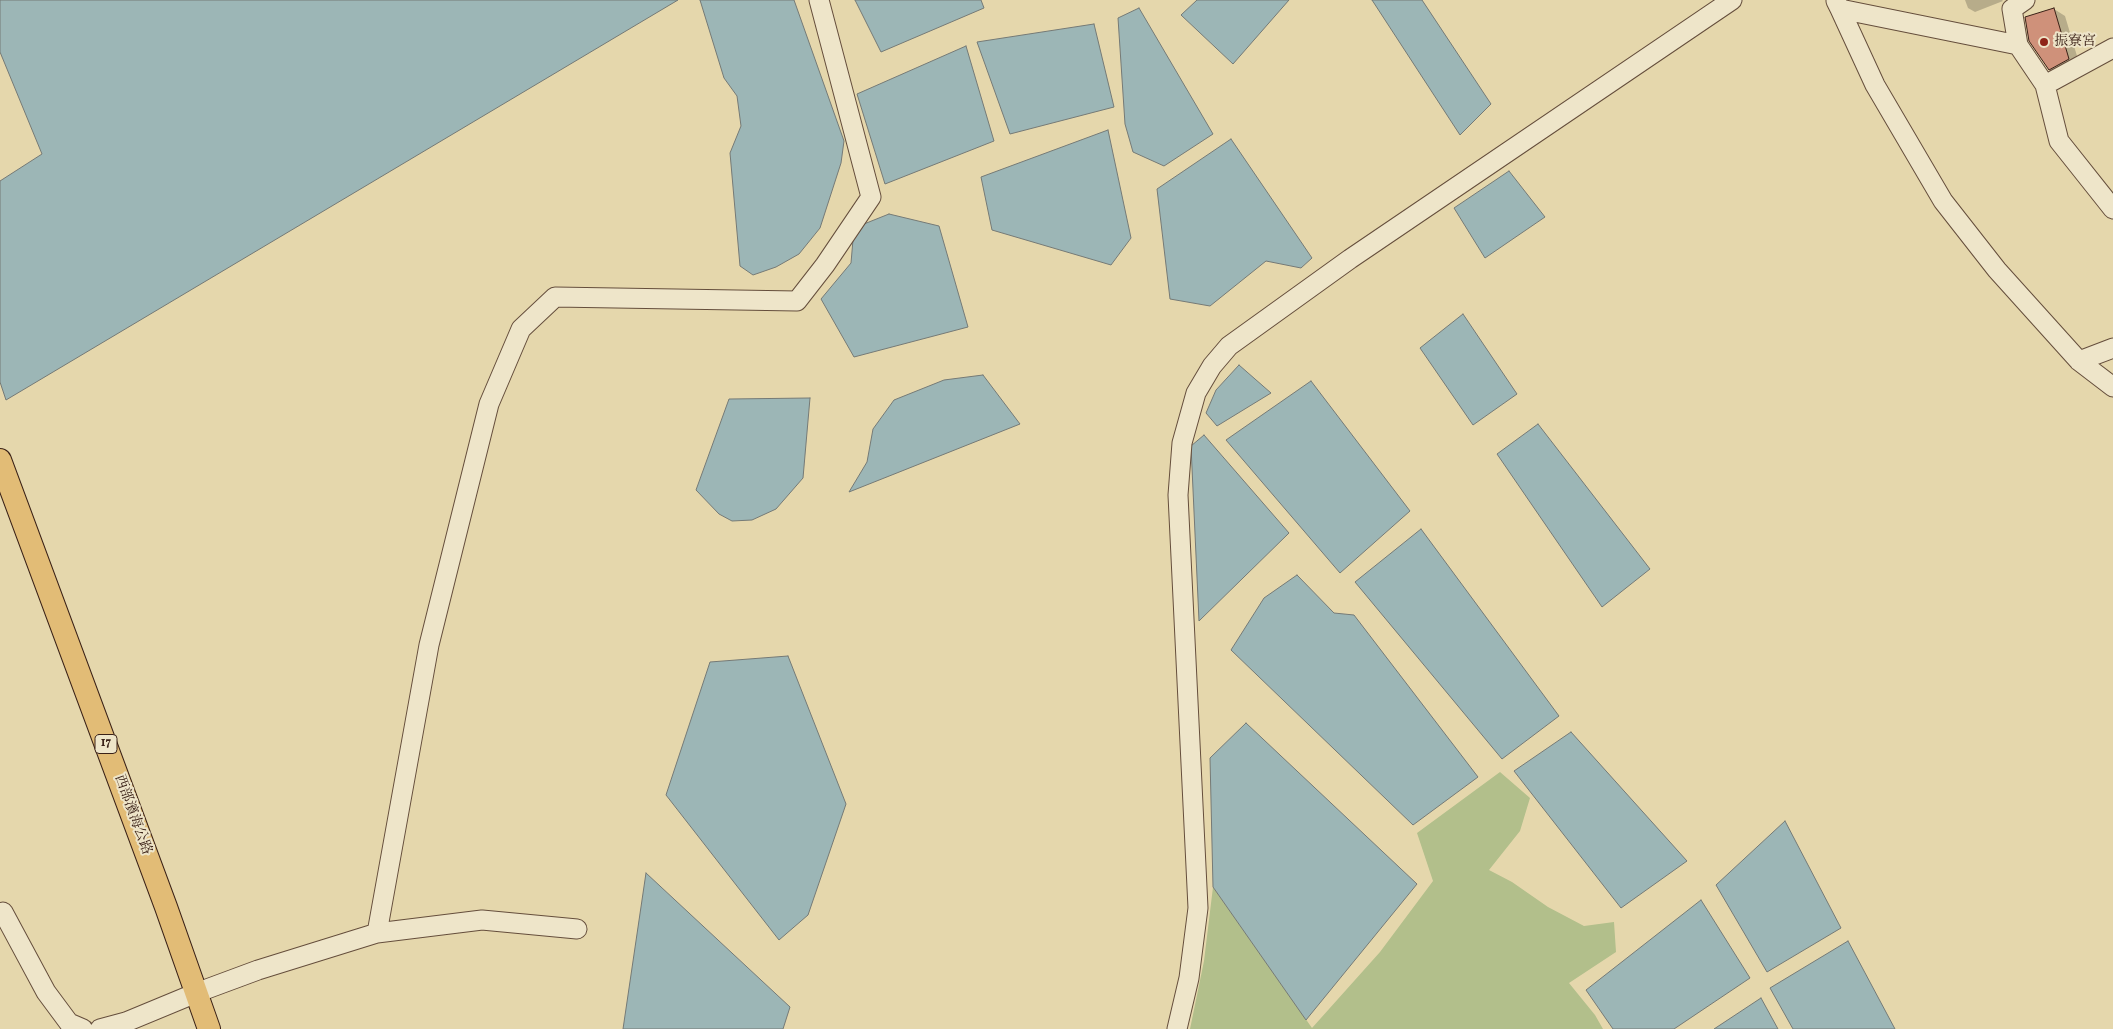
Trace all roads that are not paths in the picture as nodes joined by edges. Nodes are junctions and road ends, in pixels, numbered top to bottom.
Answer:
1 (819, 0) edge
2 (1732, 0) edge
3 (2025, 0) edge
4 (1838, 4) edge
5 (2018, 45) junction
6 (2113, 48) edge
7 (2045, 86) junction
8 (2113, 209) edge
9 (2113, 348) edge
10 (2079, 361) junction
11 (2113, 387) edge
12 (0, 460) edge
13 (3, 912) dead end
14 (577, 928) dead end
15 (377, 933) junction
16 (196, 993) junction
17 (83, 1029) edge
18 (100, 1029) edge
19 (209, 1029) edge
20 (1177, 1029) edge

1 - 15 street
2 - 20 street
3 - 5 street
4 - 5 street
4 - 10 street
5 - 7 street
6 - 7 street
7 - 8 street
9 - 10 street
10 - 11 street
12 - 16 main road, 西部濱海公路 / 17
13 - 17 street
14 - 15 street
15 - 16 street
16 - 18 street
16 - 19 main road, 西部濱海公路 / 17

